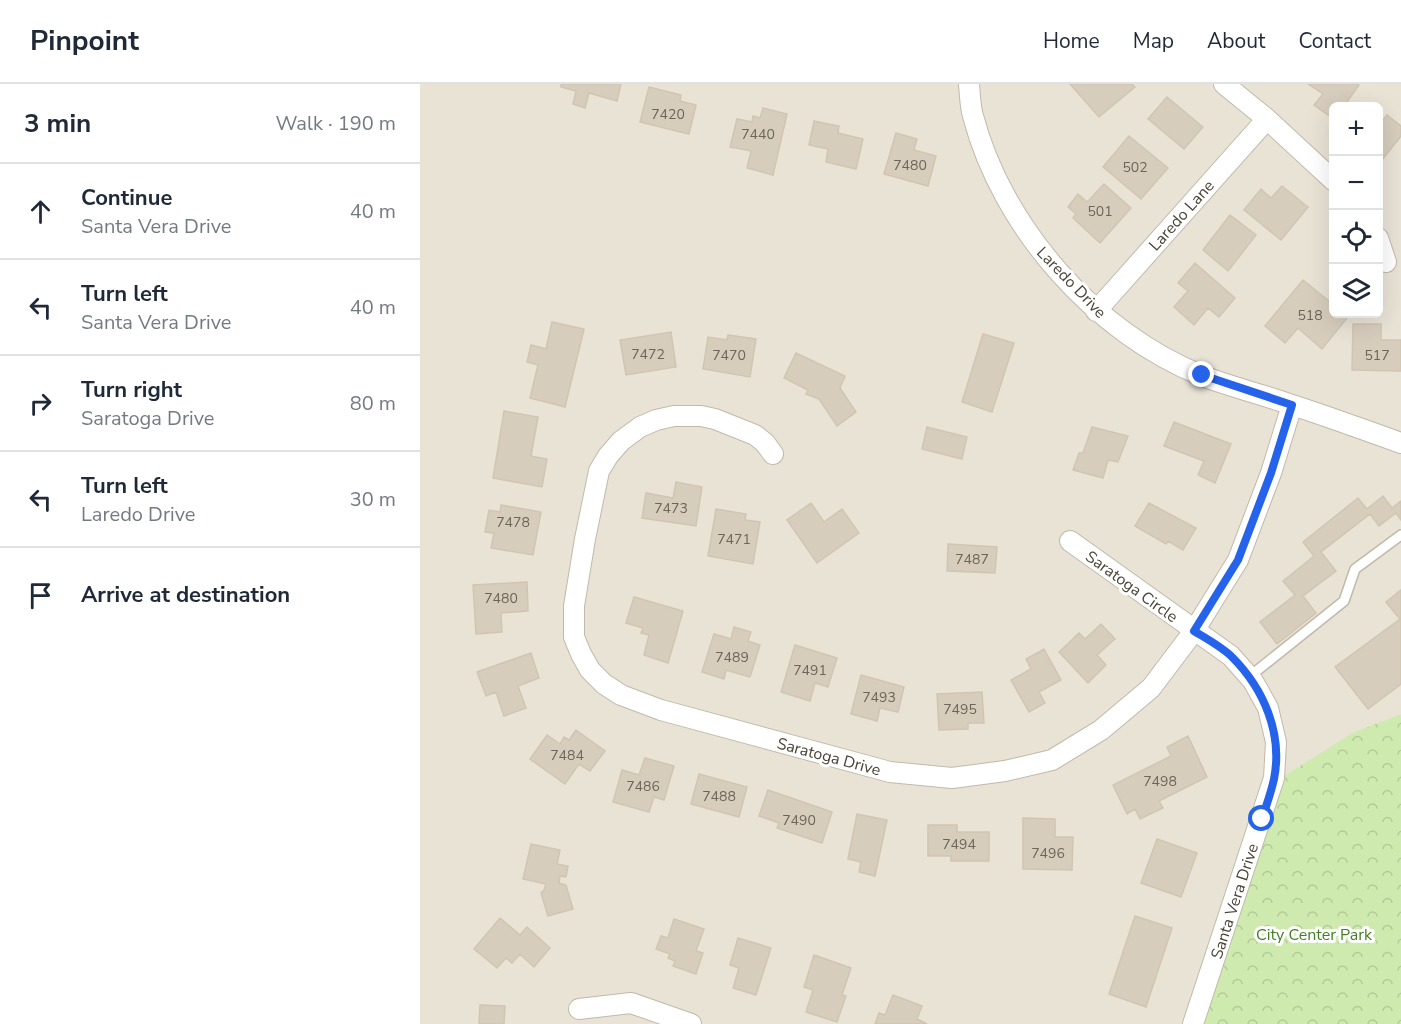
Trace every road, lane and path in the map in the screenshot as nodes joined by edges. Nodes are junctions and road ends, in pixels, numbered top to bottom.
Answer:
1 (969, 84) edge
2 (1224, 84) edge
3 (1267, 118) junction
4 (1329, 176) edge
5 (1383, 253) edge
6 (1386, 262) dead end
7 (1096, 311) junction
8 (1292, 405) junction
9 (1401, 443) edge
10 (772, 454) dead end
11 (1401, 535) edge
12 (1070, 541) dead end
13 (1194, 631) junction
14 (1250, 677) junction
15 (579, 1008) dead end
16 (691, 1024) edge
17 (1193, 1024) edge

1 - 7 street, Laredo Drive
2 - 3 street
3 - 4 street
3 - 7 street, Laredo Lane
5 - 6 street
7 - 8 street, Laredo Drive
8 - 9 street, Laredo Drive
8 - 13 street, Saratoga Drive
10 - 13 street, Saratoga Drive
11 - 14 lane
12 - 13 street, Saratoga Circle
13 - 14 street, Santa Vera Drive
14 - 17 street, Santa Vera Drive
15 - 16 street

